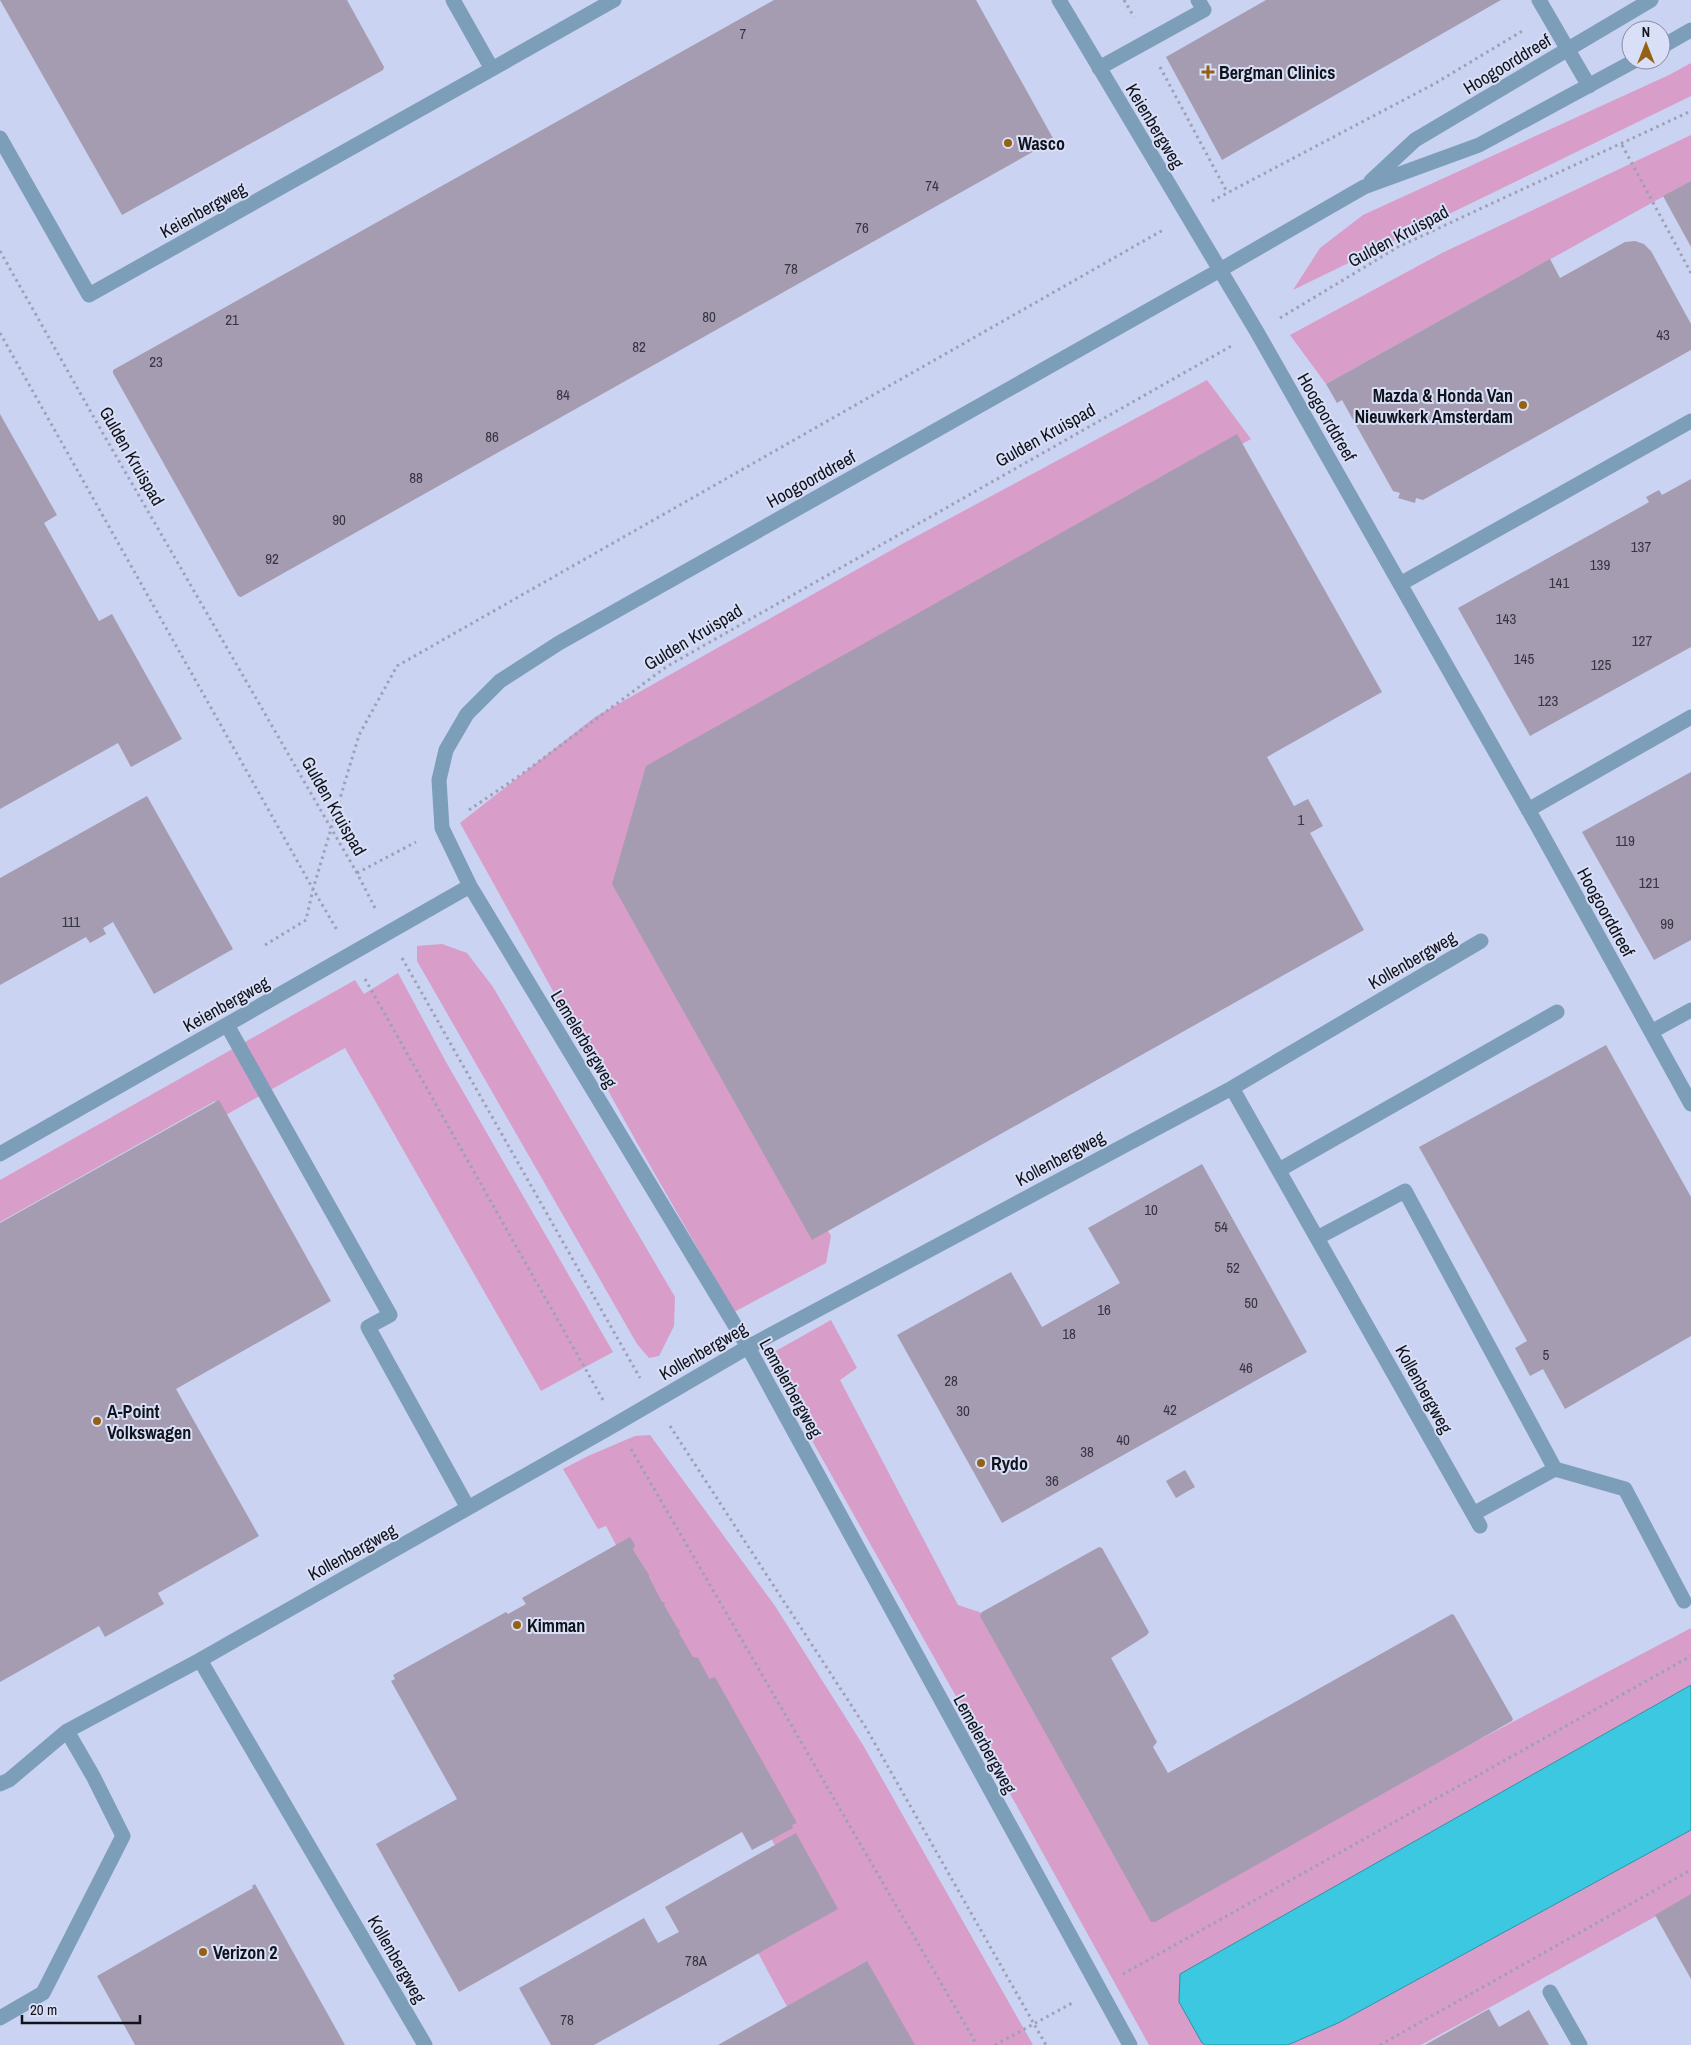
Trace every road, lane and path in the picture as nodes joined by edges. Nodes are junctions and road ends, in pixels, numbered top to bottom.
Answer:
1 (453, 0) edge
2 (614, 0) edge
3 (1058, 0) edge
4 (1124, 0) edge
5 (1198, 0) edge
6 (1539, 0) edge
7 (1651, 0) edge
8 (1548, 16) junction
9 (1691, 30) edge
10 (1147, 41) junction
11 (1671, 41) edge
12 (1568, 50) junction
13 (1099, 68) junction
14 (1621, 68) edge
15 (492, 69) junction
16 (1589, 86) junction
17 (1691, 111) edge
18 (0, 138) edge
19 (1622, 145) junction
20 (1364, 187) junction
21 (1227, 192) junction
22 (1187, 217) junction
23 (0, 251) edge
24 (1220, 270) junction
25 (1691, 273) edge
26 (1257, 332) junction
27 (0, 333) edge
28 (1691, 421) edge
29 (1400, 584) junction
30 (1691, 717) edge
31 (446, 750) joint
32 (1528, 810) junction
33 (331, 828) junction
34 (442, 828) junction
35 (357, 873) junction
36 (470, 886) junction
37 (388, 934) junction
38 (1481, 941) dead end
39 (1691, 1010) edge
40 (1557, 1012) dead end
41 (227, 1025) junction
42 (1651, 1032) junction
43 (1232, 1088) junction
44 (1691, 1104) edge
45 (0, 1154) edge
46 (1279, 1170) junction
47 (1317, 1238) junction
48 (748, 1347) junction
49 (653, 1401) junction
50 (1555, 1469) junction
51 (468, 1508) junction
52 (1684, 1601) dead end
53 (1691, 1656) edge
54 (200, 1660) junction
55 (66, 1731) junction
56 (3, 1779) edge
57 (1691, 1870) edge
58 (1098, 1988) junction
59 (1550, 1992) dead end
60 (0, 2018) edge
61 (1034, 2024) junction
62 (425, 2045) edge
63 (995, 2045) edge
64 (1046, 2045) edge
65 (1130, 2045) edge
66 (1380, 2045) edge
67 (1580, 2045) edge

1 - 15 street
2 - 15 street, Keienbergweg
3 - 13 street, Keienbergweg
4 - 10 path
5 - 10 street
6 - 8 street
7 - 12 street, Hoogoorddreef
8 - 12 street
8 - 21 path
9 - 11 street
10 - 13 street
10 - 21 path
12 - 16 street
12 - 20 street, Hoogoorddreef
13 - 22 street, Keienbergweg
14 - 16 street, Hoogoorddreef
15 - 18 street, Keienbergweg
16 - 20 street, Hoogoorddreef
17 - 19 path, Gulden Kruispad
19 - 25 path
19 - 26 path, Gulden Kruispad
20 - 24 street, Hoogoorddreef
21 - 22 path
22 - 24 street, Keienbergweg
22 - 33 path
23 - 33 path, Gulden Kruispad
24 - 26 street, Hoogoorddreef
24 - 31 street, Hoogoorddreef
26 - 29 street, Hoogoorddreef
26 - 34 path, Gulden Kruispad
27 - 33 path
28 - 29 street
29 - 32 street, Hoogoorddreef
30 - 32 street
31 - 34 street, Lemelerbergweg
32 - 42 street, Hoogoorddreef
33 - 35 path, Gulden Kruispad
34 - 35 path, Gulden Kruispad
34 - 36 street, Lemelerbergweg
35 - 37 path
36 - 37 street, Keienbergweg
36 - 48 street, Lemelerbergweg
37 - 41 street, Keienbergweg
37 - 49 path
38 - 43 street, Kollenbergweg
39 - 42 street
40 - 46 street
41 - 45 street, Keienbergweg
41 - 51 street
42 - 44 street, Hoogoorddreef
43 - 46 street, Kollenbergweg
43 - 48 street, Kollenbergweg
46 - 47 street, Kollenbergweg
47 - 50 street
47 - 50 street, Kollenbergweg
48 - 49 street, Kollenbergweg
48 - 58 street, Lemelerbergweg
49 - 51 street, Kollenbergweg
49 - 61 path
50 - 52 street
51 - 54 street, Kollenbergweg
53 - 58 path
54 - 55 street, Kollenbergweg
54 - 62 street, Kollenbergweg
55 - 56 street, Kollenbergweg
55 - 60 street
57 - 66 path
58 - 61 path
58 - 65 street, Lemelerbergweg
59 - 67 street
61 - 63 path
61 - 64 path

